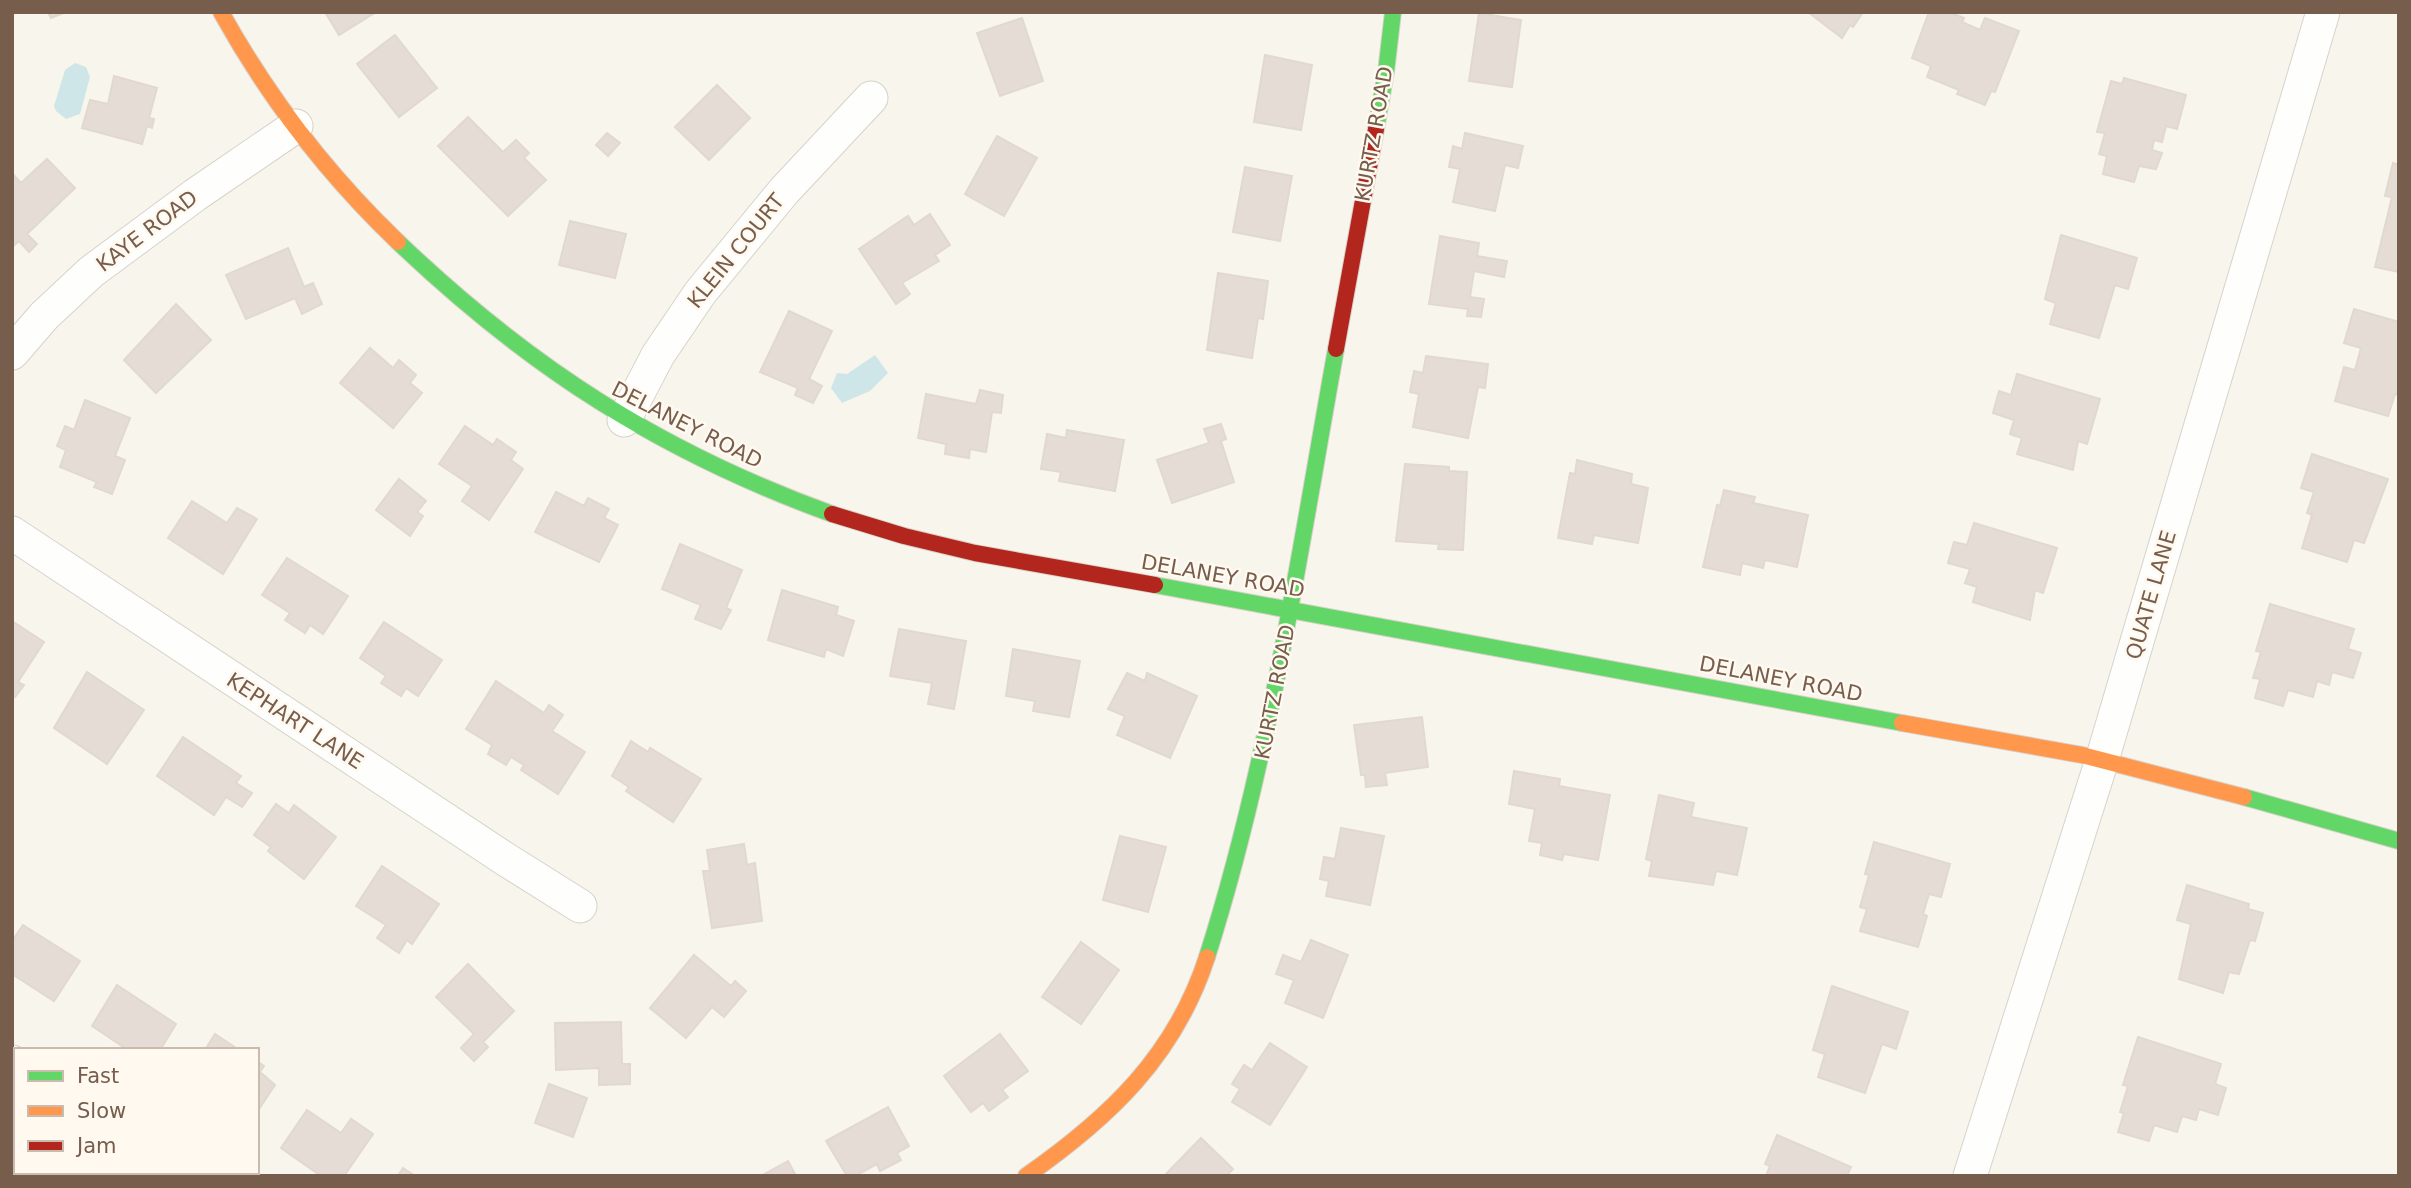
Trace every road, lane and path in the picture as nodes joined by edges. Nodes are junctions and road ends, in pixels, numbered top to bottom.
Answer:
1 (221, 12) edge
2 (1393, 12) edge
3 (2323, 12) edge
4 (871, 98) dead end
5 (296, 126) junction
6 (12, 353) edge
7 (624, 420) junction
8 (12, 533) edge
9 (1291, 609) junction
10 (2102, 760) junction
11 (2399, 841) edge
12 (580, 906) dead end
13 (1026, 1176) edge
14 (1970, 1176) edge

1 - 5 street, DELANEY ROAD
2 - 9 street, KURTZ ROAD
3 - 10 street, QUATE LANE
4 - 7 street, KLEIN COURT
5 - 6 street, KAYE ROAD
5 - 7 street, DELANEY ROAD
7 - 9 street, DELANEY ROAD
8 - 12 street, KEPHART LANE
9 - 10 street, DELANEY ROAD
9 - 13 street, KURTZ ROAD
10 - 11 street, DELANEY ROAD
10 - 14 street, QUATE LANE

